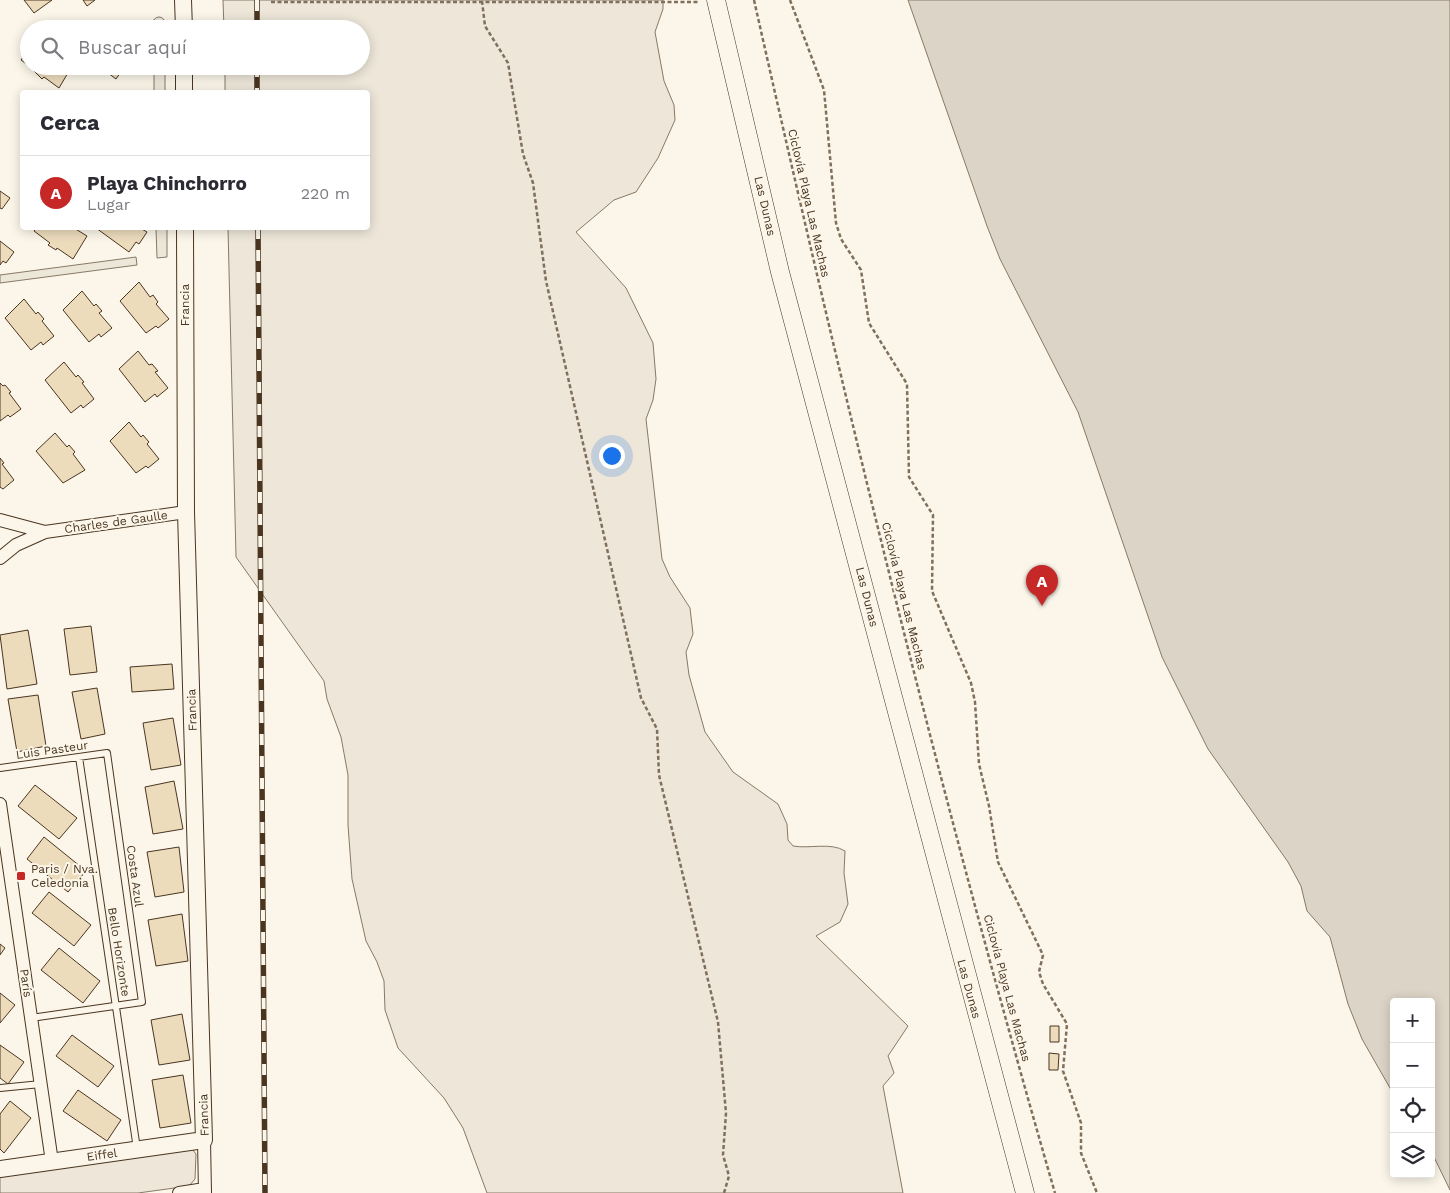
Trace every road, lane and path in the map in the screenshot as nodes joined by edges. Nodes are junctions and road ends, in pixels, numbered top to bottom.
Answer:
1 (184, 0) edge
2 (482, 0) edge
3 (754, 0) edge
4 (790, 0) edge
5 (717, 1) edge
6 (271, 2) dead end
7 (184, 20) edge
8 (184, 75) edge
9 (184, 90) edge
10 (185, 230) edge
11 (186, 512) junction
12 (0, 520) edge
13 (45, 532) junction
14 (0, 558) edge
15 (107, 753) joint
16 (79, 757) junction
17 (0, 768) edge
18 (0, 804) edge
19 (3, 849) edge
20 (116, 1006) junction
21 (31, 1018) junction
22 (40, 1084) junction
23 (0, 1088) edge
24 (204, 1140) junction
25 (137, 1150) junction
26 (52, 1162) junction
27 (0, 1169) edge
28 (205, 1191) edge
29 (178, 1193) edge
30 (724, 1193) edge
31 (1025, 1193) edge
32 (1055, 1193) edge
33 (1096, 1193) edge

1 - 7 street
2 - 5 path
2 - 6 path
2 - 30 path
3 - 32 path, Ciclovía Playa Las Machas
4 - 33 path
5 - 31 main road, Las Dunas
8 - 9 street
10 - 11 street, Francia
11 - 13 street, Charles de Gaulle
11 - 24 street, Francia
12 - 13 street, Charles de Gaulle
13 - 14 street, Charles de Gaulle
15 - 16 lane, Luis Pasteur
15 - 20 lane, Costa Azul
16 - 17 lane, Luis Pasteur
16 - 20 lane, Bello Horizonte
18 - 19 street, París
19 - 21 street, París
20 - 21 lane
20 - 25 lane, Bello Horizonte
21 - 22 street, París
22 - 23 lane
22 - 26 street, París
24 - 25 street, Eiffel
24 - 28 street, Francia
25 - 26 street, Eiffel
26 - 27 street, Eiffel
28 - 29 street

